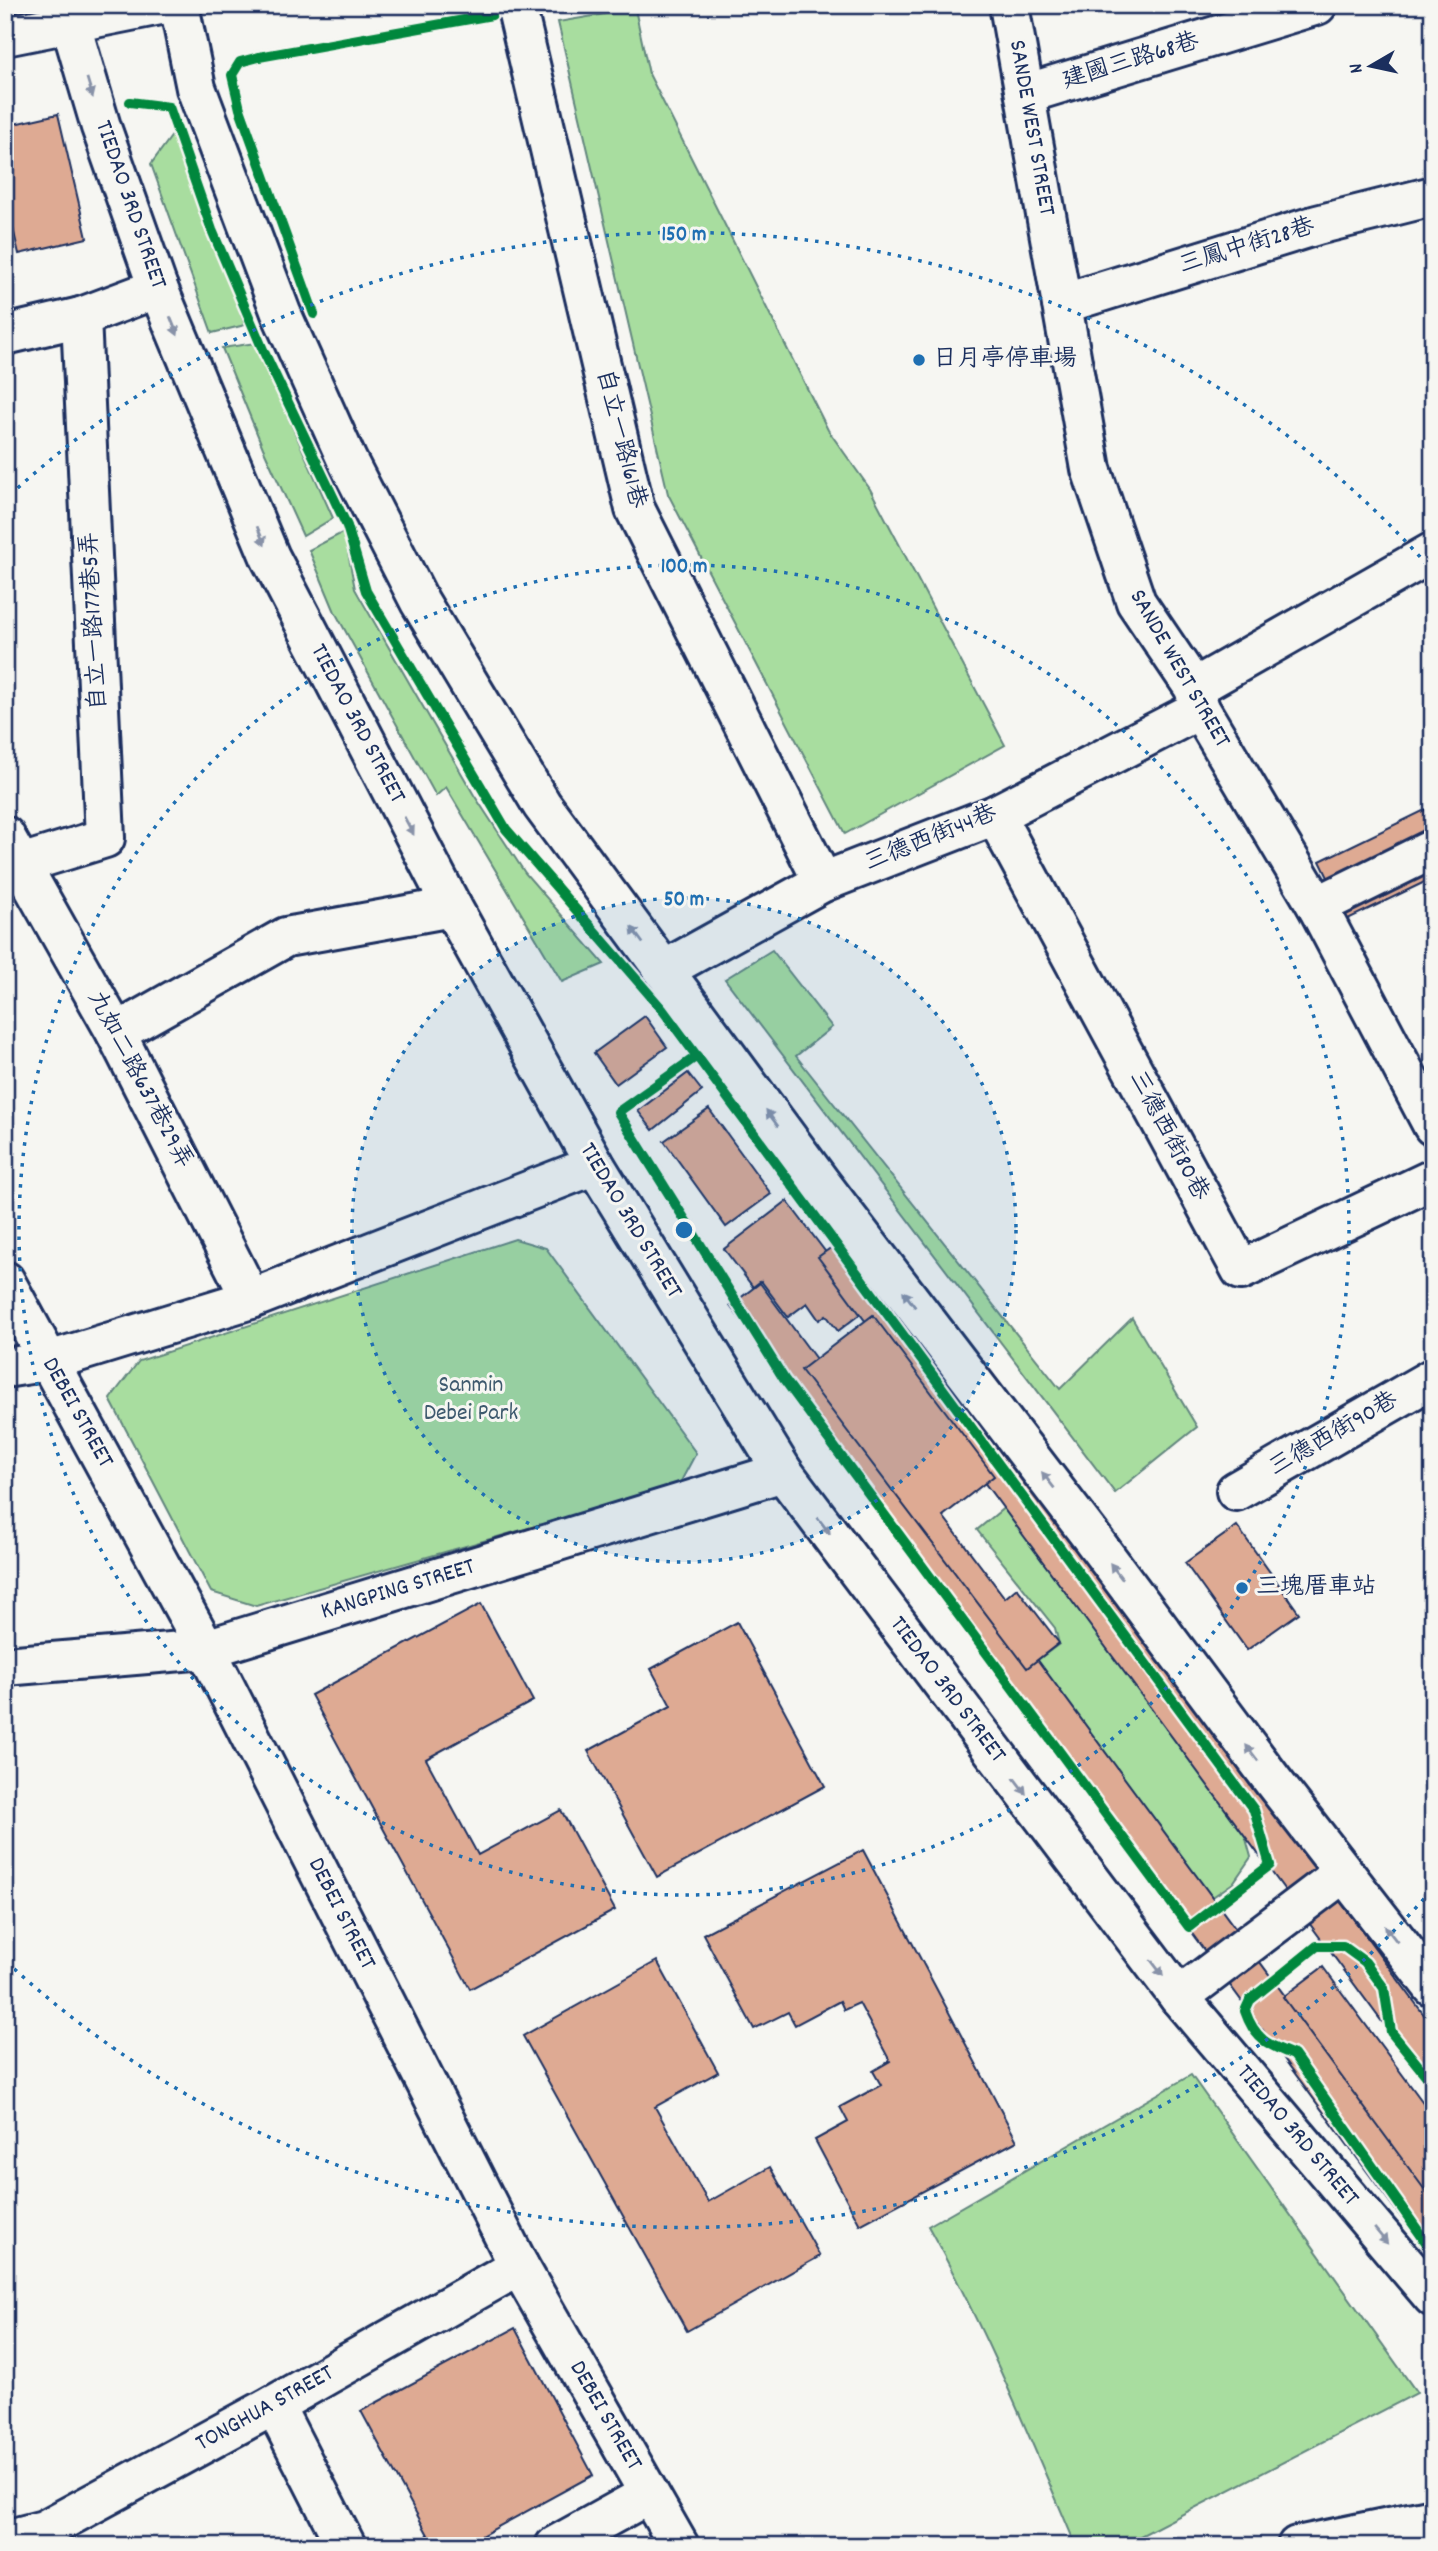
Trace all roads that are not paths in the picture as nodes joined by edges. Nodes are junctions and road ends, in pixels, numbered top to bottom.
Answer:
1 (160, 5) edge
2 (179, 5) edge
3 (516, 5) edge
4 (1009, 5) edge
5 (1317, 5) edge
6 (68, 14) edge
7 (5, 36) edge
8 (1025, 94) junction
9 (1433, 197) edge
10 (158, 288) junction
11 (1062, 304) junction
12 (81, 317) junction
13 (5, 335) edge
14 (1433, 552) edge
15 (1197, 699) junction
16 (995, 815) junction
17 (1433, 849) edge
18 (13, 850) edge
19 (823, 882) junction
20 (1317, 906) junction
21 (452, 907) junction
22 (664, 970) junction
23 (116, 1033) junction
24 (1433, 1126) edge
25 (596, 1165) junction
26 (1433, 1179) edge
27 (5, 1281) edge
28 (251, 1299) junction
29 (49, 1361) junction
30 (5, 1368) edge
31 (1433, 1378) edge
32 (783, 1472) junction
33 (1236, 1492) dead end
34 (206, 1649) junction
35 (5, 1666) edge
36 (1343, 1872) junction
37 (1433, 1987) edge
38 (1179, 1997) junction
39 (519, 2266) junction
40 (1433, 2297) edge
41 (274, 2405) junction
42 (649, 2494) junction
43 (1433, 2518) edge
44 (5, 2540) edge
45 (346, 2546) edge
46 (555, 2546) edge
47 (679, 2546) edge
48 (1297, 2546) edge

1 - 6 street
22 -> 2 street
3 - 19 street, 自立一路161巷
4 - 8 street, SANDE WEST STREET
5 - 8 street, 建國三路68巷
6 - 7 street
6 -> 10 street, TIEDAO 3RD STREET
8 - 11 street, SANDE WEST STREET
9 - 11 street, 三鳳中街28巷
10 - 12 street
10 -> 21 street, TIEDAO 3RD STREET
11 - 15 street, SANDE WEST STREET
12 - 13 street
12 - 18 street, 自立一路177巷5弄
14 - 15 street, 三德西街44巷
15 - 16 street, 三德西街44巷
15 - 20 street, SANDE WEST STREET
16 - 19 street, 三德西街44巷
16 - 26 street, 三德西街80巷
17 - 20 street
18 - 23 street, 九如二路637巷29弄
19 - 22 street, 三德西街44巷
20 - 24 street, SANDE WEST STREET
21 - 23 street
21 - 25 street, TIEDAO 3RD STREET
36 -> 22 street
23 - 28 street, 九如二路637巷29弄
25 - 28 street
25 - 32 street, TIEDAO 3RD STREET
27 - 29 street, DEBEI STREET
28 - 29 street
29 - 30 street
29 - 34 street, DEBEI STREET
31 - 33 street, 三德西街90巷
32 - 34 street, KANGPING STREET
32 -> 38 street, TIEDAO 3RD STREET
34 - 35 street, KANGPING STREET
34 - 39 street, DEBEI STREET
37 -> 36 street
36 - 38 street
38 -> 40 street, TIEDAO 3RD STREET
39 - 41 street, TONGHUA STREET
39 - 42 street, DEBEI STREET
41 - 44 street, TONGHUA STREET
41 - 45 street
42 - 46 street
42 - 47 street, DEBEI STREET
43 - 48 street

